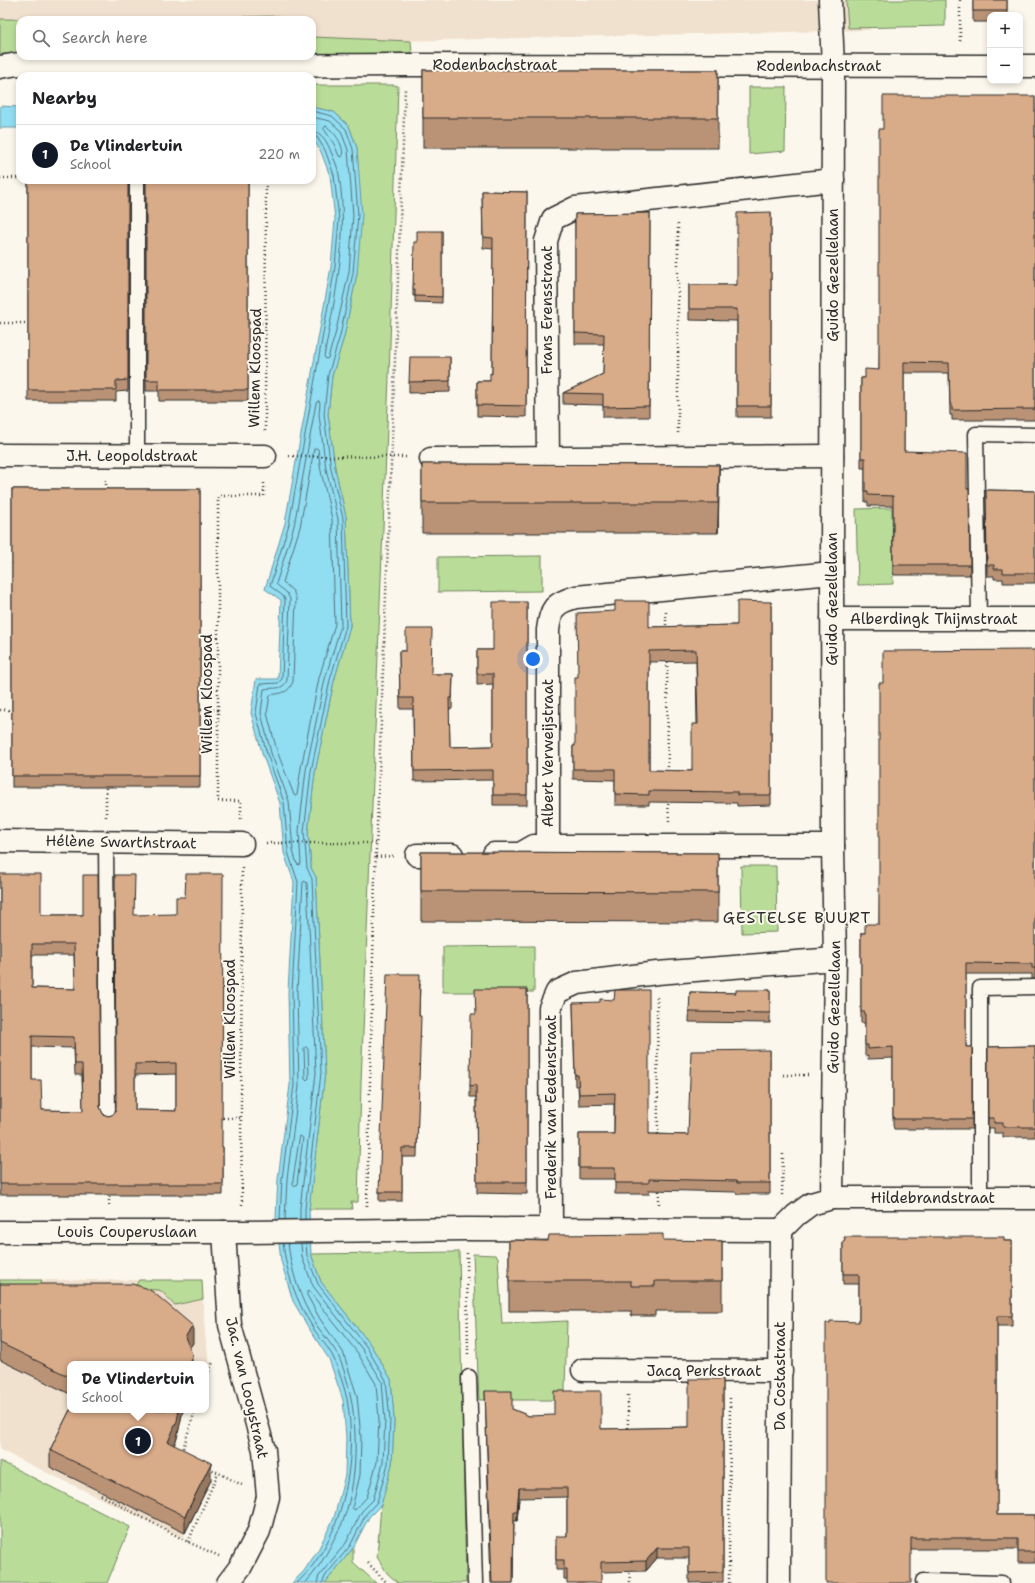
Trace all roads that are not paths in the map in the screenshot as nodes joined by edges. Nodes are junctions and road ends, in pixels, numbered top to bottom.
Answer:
1 (830, 0) edge
2 (833, 66) junction
3 (987, 66) edge
4 (1023, 66) edge
5 (1035, 66) edge
6 (0, 67) edge
7 (833, 180) junction
8 (137, 184) edge
9 (1035, 435) edge
10 (0, 455) edge
11 (137, 456) junction
12 (265, 456) road end
13 (832, 456) junction
14 (548, 458) junction
15 (431, 459) dead end
16 (832, 573) junction
17 (832, 619) junction
18 (979, 619) junction
19 (1035, 619) edge
20 (0, 841) edge
21 (106, 842) junction
22 (252, 843) road end
23 (548, 846) junction
24 (833, 846) junction
25 (417, 855) dead end
26 (835, 959) junction
27 (1035, 987) edge
28 (108, 1118) edge
29 (832, 1198) junction
30 (980, 1198) junction
31 (1035, 1198) edge
32 (551, 1230) junction
33 (781, 1230) junction
34 (0, 1232) edge
35 (241, 1232) junction
36 (583, 1370) dead end
37 (780, 1370) junction
38 (469, 1377) road end
39 (923, 1581) dead end
40 (228, 1583) edge
41 (476, 1583) edge
42 (779, 1583) edge
43 (1002, 1583) edge

1 - 2 street, Guido Gezellelaan
2 - 3 street, Rodenbachstraat
2 - 6 street, Rodenbachstraat
2 - 7 street, Guido Gezellelaan
4 - 5 street
7 - 13 street, Guido Gezellelaan
7 - 14 street, Frans Erensstraat
8 - 11 lane
9 - 18 lane
10 - 11 street, J.H. Leopoldstraat
11 - 12 street, J.H. Leopoldstraat
13 - 14 street
13 - 16 street, Guido Gezellelaan
14 - 15 street
16 - 17 street, Guido Gezellelaan
16 - 23 street, Albert Verweijstraat
17 - 18 street, Alberdingk Thijmstraat
17 - 24 street, Guido Gezellelaan
18 - 19 street, Alberdingk Thijmstraat
20 - 21 street, Hélène Swarthstraat
21 - 22 street, Hélène Swarthstraat
21 - 28 lane
23 - 24 street, Albert Verweijstraat
23 - 25 street, Albert Verweijstraat
24 - 26 street, Guido Gezellelaan
26 - 29 street, Guido Gezellelaan
26 - 32 street, Frederik van Eedenstraat
27 - 30 lane
29 - 30 street, Hildebrandstraat
29 - 33 street
30 - 31 street, Hildebrandstraat
32 - 33 street
32 - 35 street, Louis Couperuslaan
33 - 37 street, Da Costastraat
34 - 35 street, Louis Couperuslaan
35 - 40 street, Jac. van Looystraat
36 - 37 street, Jacq Perkstraat
37 - 42 street, Da Costastraat
38 - 41 lane
39 - 43 lane

